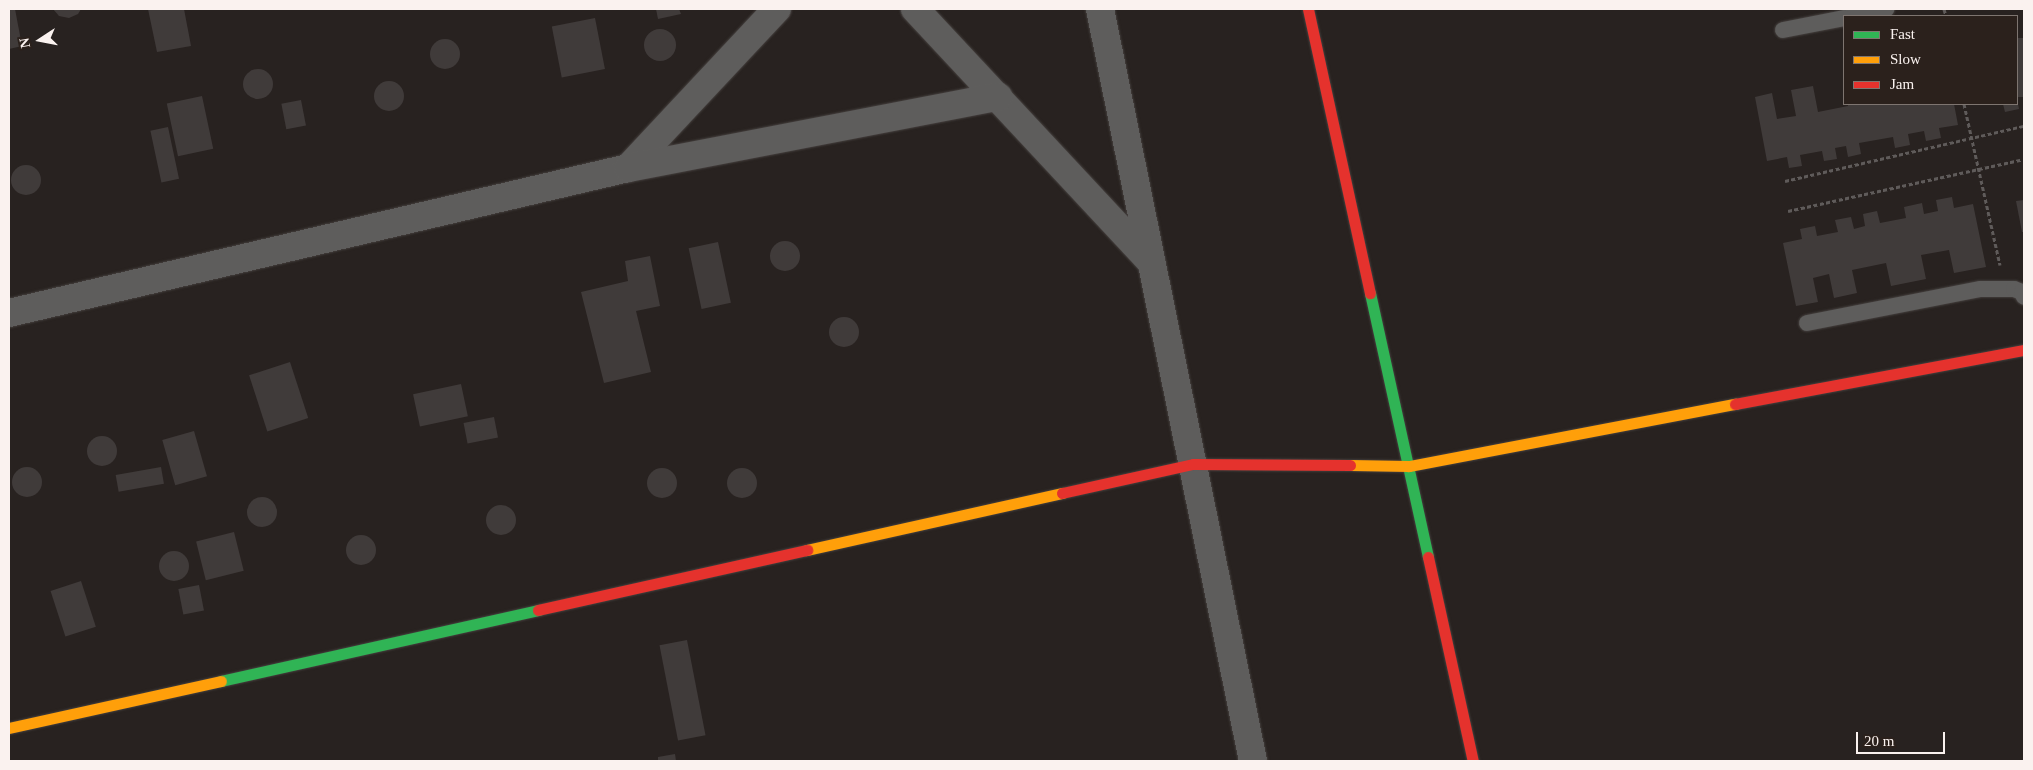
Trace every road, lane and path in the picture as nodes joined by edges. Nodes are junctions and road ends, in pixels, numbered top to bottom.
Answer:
1 (776, 9) edge
2 (915, 9) edge
3 (1100, 9) edge
4 (1308, 9) edge
5 (1886, 9) edge
6 (1856, 15) edge
7 (1843, 18) edge
8 (1783, 30) dead end
9 (998, 97) junction
10 (1964, 105) edge
11 (2024, 126) edge
12 (1970, 137) junction
13 (2024, 158) edge
14 (628, 168) junction
15 (1978, 169) junction
16 (1785, 181) dead end
17 (1788, 211) dead end
18 (1151, 262) junction
19 (2005, 288) junction
20 (2024, 293) edge
21 (9, 313) edge
22 (1808, 323) dead end
23 (2024, 350) edge
24 (1193, 464) junction
25 (1409, 466) junction
26 (9, 728) edge
27 (1253, 761) edge
28 (1473, 761) edge

1 - 14 street
2 - 9 street
3 - 18 street
4 - 25 street
5 - 6 lane
7 - 8 lane
9 - 14 street
9 - 18 street
10 - 12 path
11 - 12 path
12 - 15 path
12 - 16 path
13 - 15 path
14 - 21 street
15 - 17 path
15 - 19 path
18 - 24 street
19 - 20 lane
19 - 22 lane
23 - 25 street
24 - 25 street
24 - 26 street
24 - 27 street
25 - 28 street

